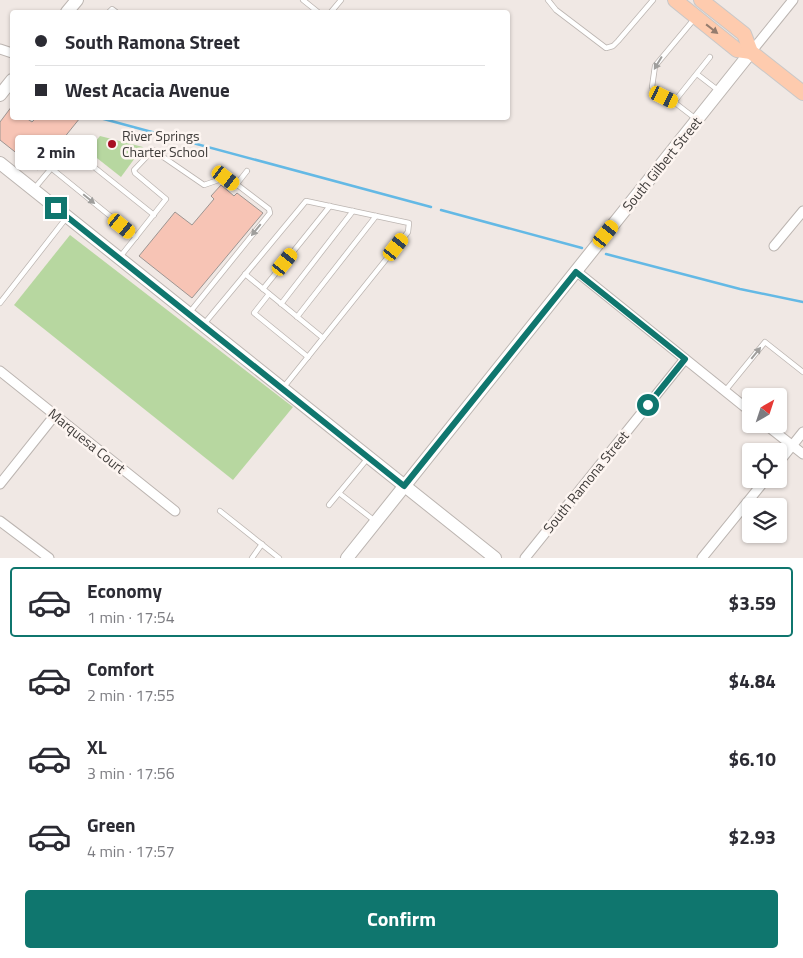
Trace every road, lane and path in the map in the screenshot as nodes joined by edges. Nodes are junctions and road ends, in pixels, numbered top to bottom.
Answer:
1 (77, 0) edge
2 (303, 0) edge
3 (341, 0) edge
4 (548, 0) edge
5 (653, 0) edge
6 (675, 0) edge
7 (701, 0) edge
8 (793, 0) edge
9 (69, 10) edge
10 (316, 10) edge
11 (333, 10) edge
12 (695, 16) junction
13 (752, 52) junction
14 (710, 57) dead end
15 (697, 74) junction
16 (720, 92) junction
17 (803, 93) edge
18 (674, 102) junction
19 (697, 120) junction
20 (0, 163) edge
21 (51, 168) junction
22 (248, 171) dead end
23 (236, 185) junction
24 (34, 190) junction
25 (330, 206) junction
26 (353, 211) junction
27 (803, 211) edge
28 (154, 215) junction
29 (376, 216) junction
30 (67, 217) junction
31 (136, 238) junction
32 (774, 246) dead end
33 (120, 258) junction
34 (576, 272) junction
35 (244, 274) junction
36 (263, 289) junction
37 (269, 294) junction
38 (0, 303) edge
39 (280, 304) junction
40 (189, 314) junction
41 (297, 317) junction
42 (203, 325) junction
43 (323, 338) junction
44 (308, 357) junction
45 (685, 359) junction
46 (0, 371) edge
47 (803, 372) edge
48 (283, 388) junction
49 (725, 391) junction
50 (742, 405) edge
51 (55, 416) junction
52 (803, 432) edge
53 (776, 433) edge
54 (792, 446) junction
55 (787, 452) edge
56 (803, 454) edge
57 (369, 457) junction
58 (0, 484) edge
59 (404, 486) junction
60 (759, 488) edge
61 (339, 493) junction
62 (328, 505) dead end
63 (175, 511) dead end
64 (220, 511) dead end
65 (0, 521) edge
66 (376, 522) junction
67 (262, 544) junction
68 (49, 558) edge
69 (252, 558) edge
70 (279, 558) edge
71 (347, 558) edge
72 (495, 558) edge
73 (525, 558) edge
74 (702, 558) edge

1 - 9 street
2 - 10 lane
3 - 11 lane
4 - 5 lane
6 - 12 main road
7 - 13 main road
8 - 13 street
12 -> 13 main road
12 -> 18 lane
13 - 16 street, South Gilbert Street
13 - 17 main road
14 - 15 lane
15 - 16 lane
15 - 18 lane
16 - 19 street, South Gilbert Street
18 - 19 lane
19 - 34 street, South Gilbert Street
20 - 24 street
21 - 24 lane
21 - 28 lane
21 -> 31 lane
22 - 23 lane
23 - 28 lane
23 -> 40 lane
24 - 30 street
25 - 26 lane
25 - 35 lane
25 - 36 lane
26 - 29 lane
26 - 39 lane
27 - 32 street
28 - 31 lane
29 - 41 lane
29 - 43 lane
30 - 33 street
30 - 38 lane
31 - 33 lane
33 - 40 street
34 - 45 street
34 - 59 street, South Gilbert Street
35 - 36 lane
35 - 42 lane
36 - 37 lane
37 - 39 lane
37 - 44 lane
39 - 41 lane
40 - 42 street
41 - 43 lane
42 - 48 street
43 - 44 lane
44 - 48 lane
45 - 49 street
45 - 73 street, South Ramona Street
46 - 51 street, Marquesa Court
49 -> 47 lane
48 - 57 street
49 - 50 street
51 - 58 street
51 - 63 street, Marquesa Court
52 - 54 street
53 - 54 street
54 - 55 street
54 - 56 street
57 - 59 street
57 - 61 lane
59 - 66 street, South Gilbert Street
59 - 72 street
60 - 74 street
61 - 62 lane
61 - 66 lane
64 - 67 lane
65 - 68 street
66 - 71 street, South Gilbert Street
67 - 69 lane
67 - 70 lane

